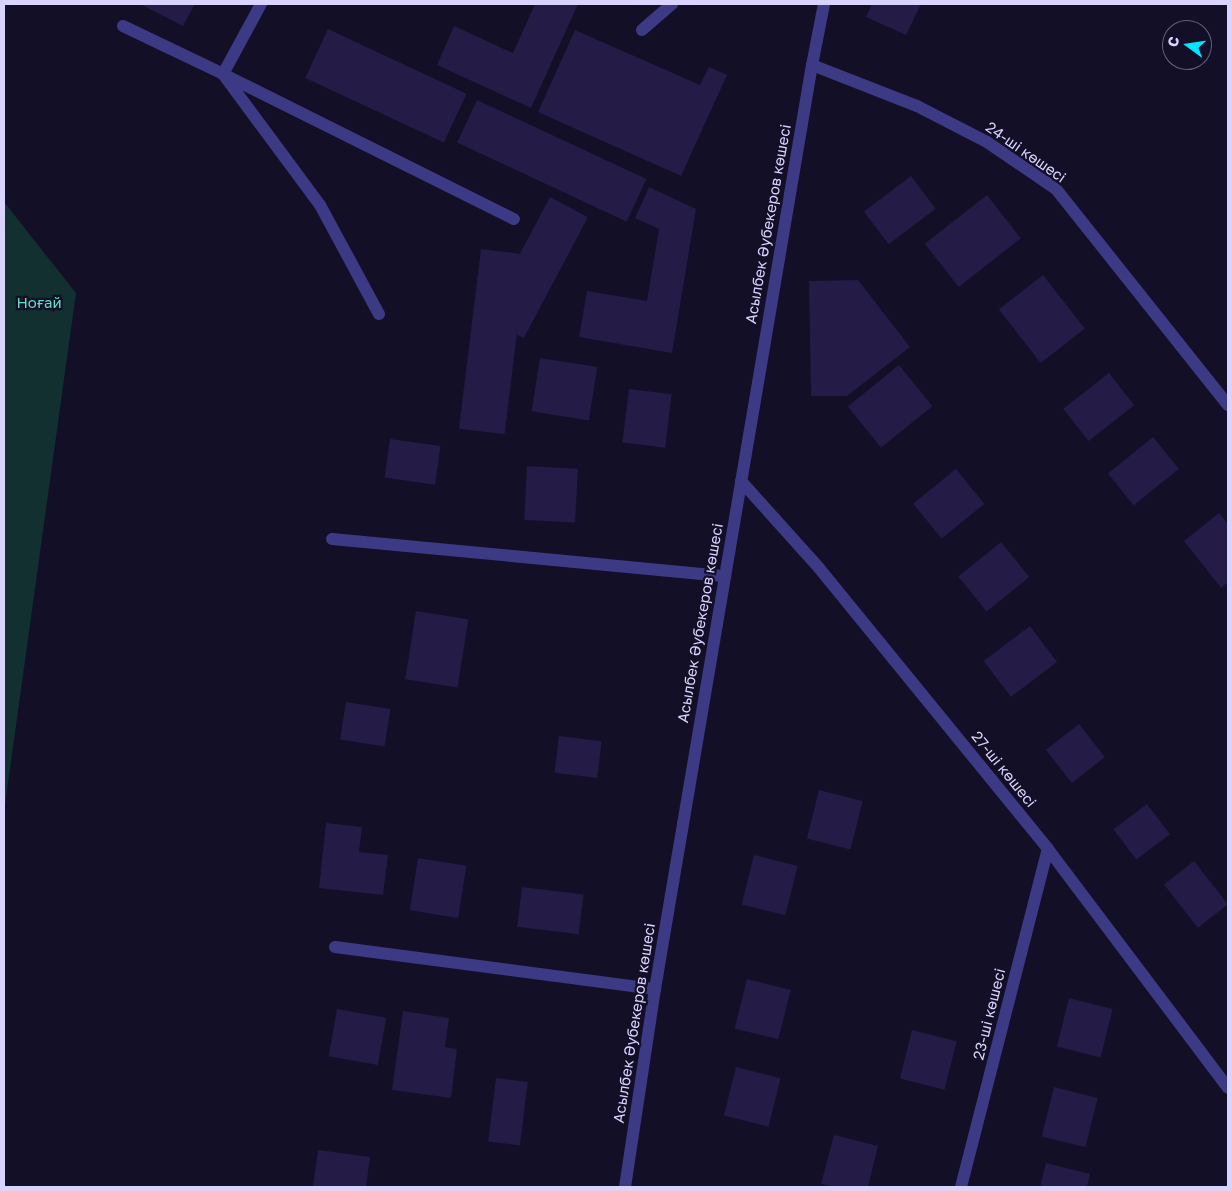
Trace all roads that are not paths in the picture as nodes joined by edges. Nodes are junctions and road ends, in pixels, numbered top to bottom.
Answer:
1 (261, 4) edge
2 (672, 4) edge
3 (824, 4) edge
4 (123, 26) dead end
5 (642, 30) dead end
6 (812, 65) junction
7 (223, 74) junction
8 (514, 219) dead end
9 (379, 314) dead end
10 (1228, 405) edge
11 (741, 481) junction
12 (332, 538) dead end
13 (725, 576) junction
14 (1048, 849) junction
15 (335, 947) dead end
16 (655, 989) junction
17 (1228, 1088) edge
18 (625, 1187) edge
19 (961, 1187) edge

1 - 7 street
2 - 5 street
3 - 6 street
4 - 7 street
6 - 10 street, 24-ші көшесі
6 - 11 street, Асылбек Әубекеров көшесі
7 - 8 street
7 - 9 street
11 - 13 street, Асылбек Әубекеров көшесі
11 - 14 street, 27-ші көшесі
12 - 13 street
13 - 16 street, Асылбек Әубекеров көшесі
14 - 17 street, 27-ші көшесі
14 - 19 street, 23-ші көшесі
15 - 16 street
16 - 18 street, Асылбек Әубекеров көшесі

